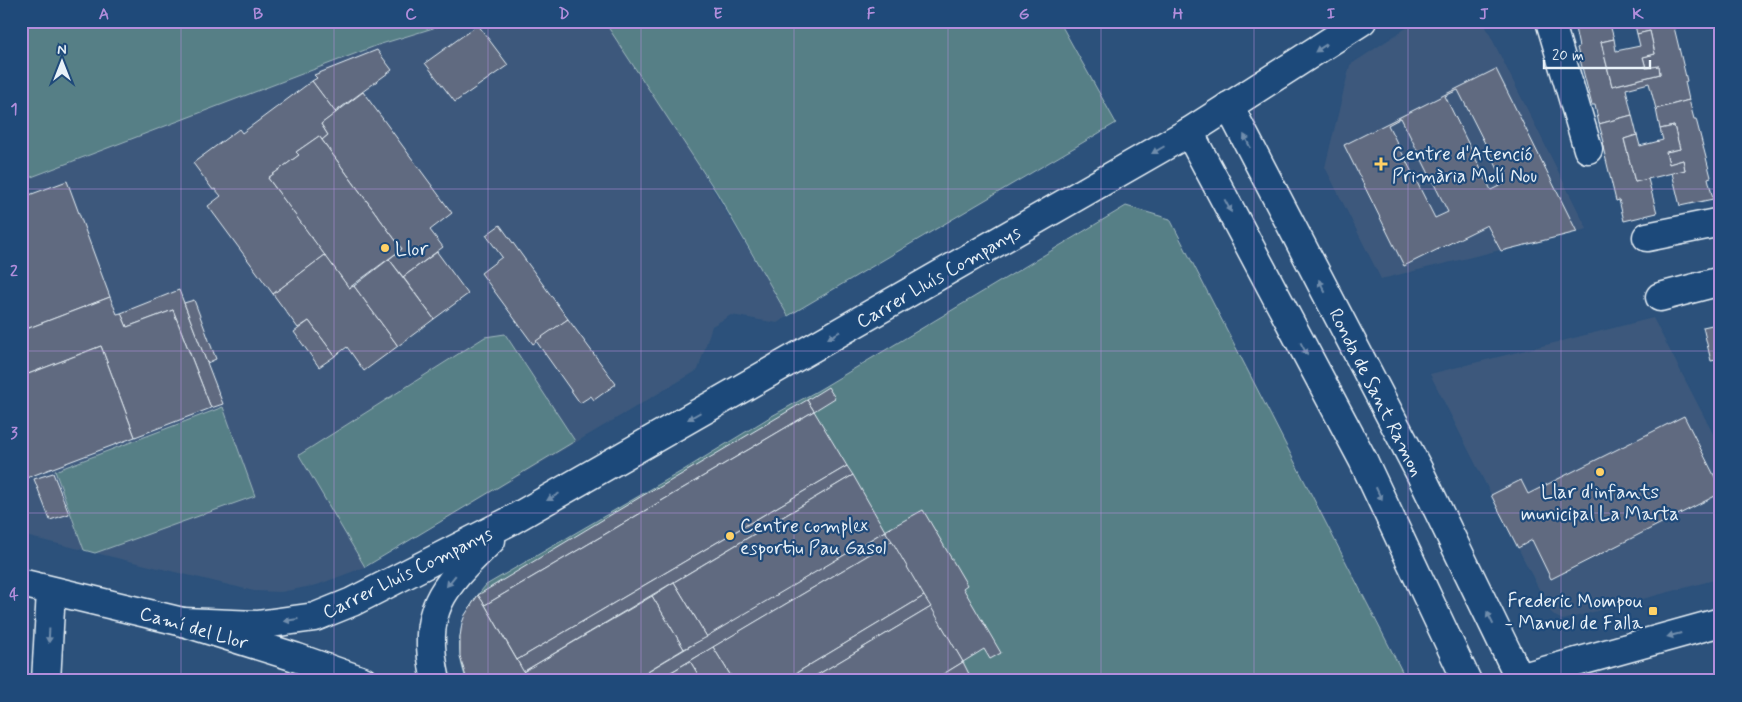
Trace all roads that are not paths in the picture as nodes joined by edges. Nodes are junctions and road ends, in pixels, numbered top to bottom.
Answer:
1 (1362, 21) edge
2 (1550, 21) edge
3 (1229, 106) junction
4 (1189, 132) junction
5 (1588, 149) dead end
6 (1721, 222) edge
7 (1647, 238) dead end
8 (1721, 281) edge
9 (1660, 297) dead end
10 (510, 521) junction
11 (21, 584) edge
12 (51, 591) junction
13 (183, 622) junction
14 (1721, 622) edge
15 (1519, 680) edge
16 (46, 681) edge
17 (363, 681) edge
18 (436, 681) edge
19 (1467, 681) edge

1 -> 3 street, Carrer Lluís Companys
2 - 5 street
3 - 4 street, Carrer Lluís Companys
15 -> 3 street, Ronda de Sant Ramon
4 -> 10 street, Carrer Lluís Companys
4 -> 19 street
6 - 7 street
8 - 9 street
10 -> 13 street, Carrer Lluís Companys
10 -> 18 street, Carrer Lluís Companys
11 - 12 street, Camí del Llor
12 - 13 street, Camí del Llor
12 -> 16 street
13 - 17 street, Camí del Llor
14 -> 15 street

